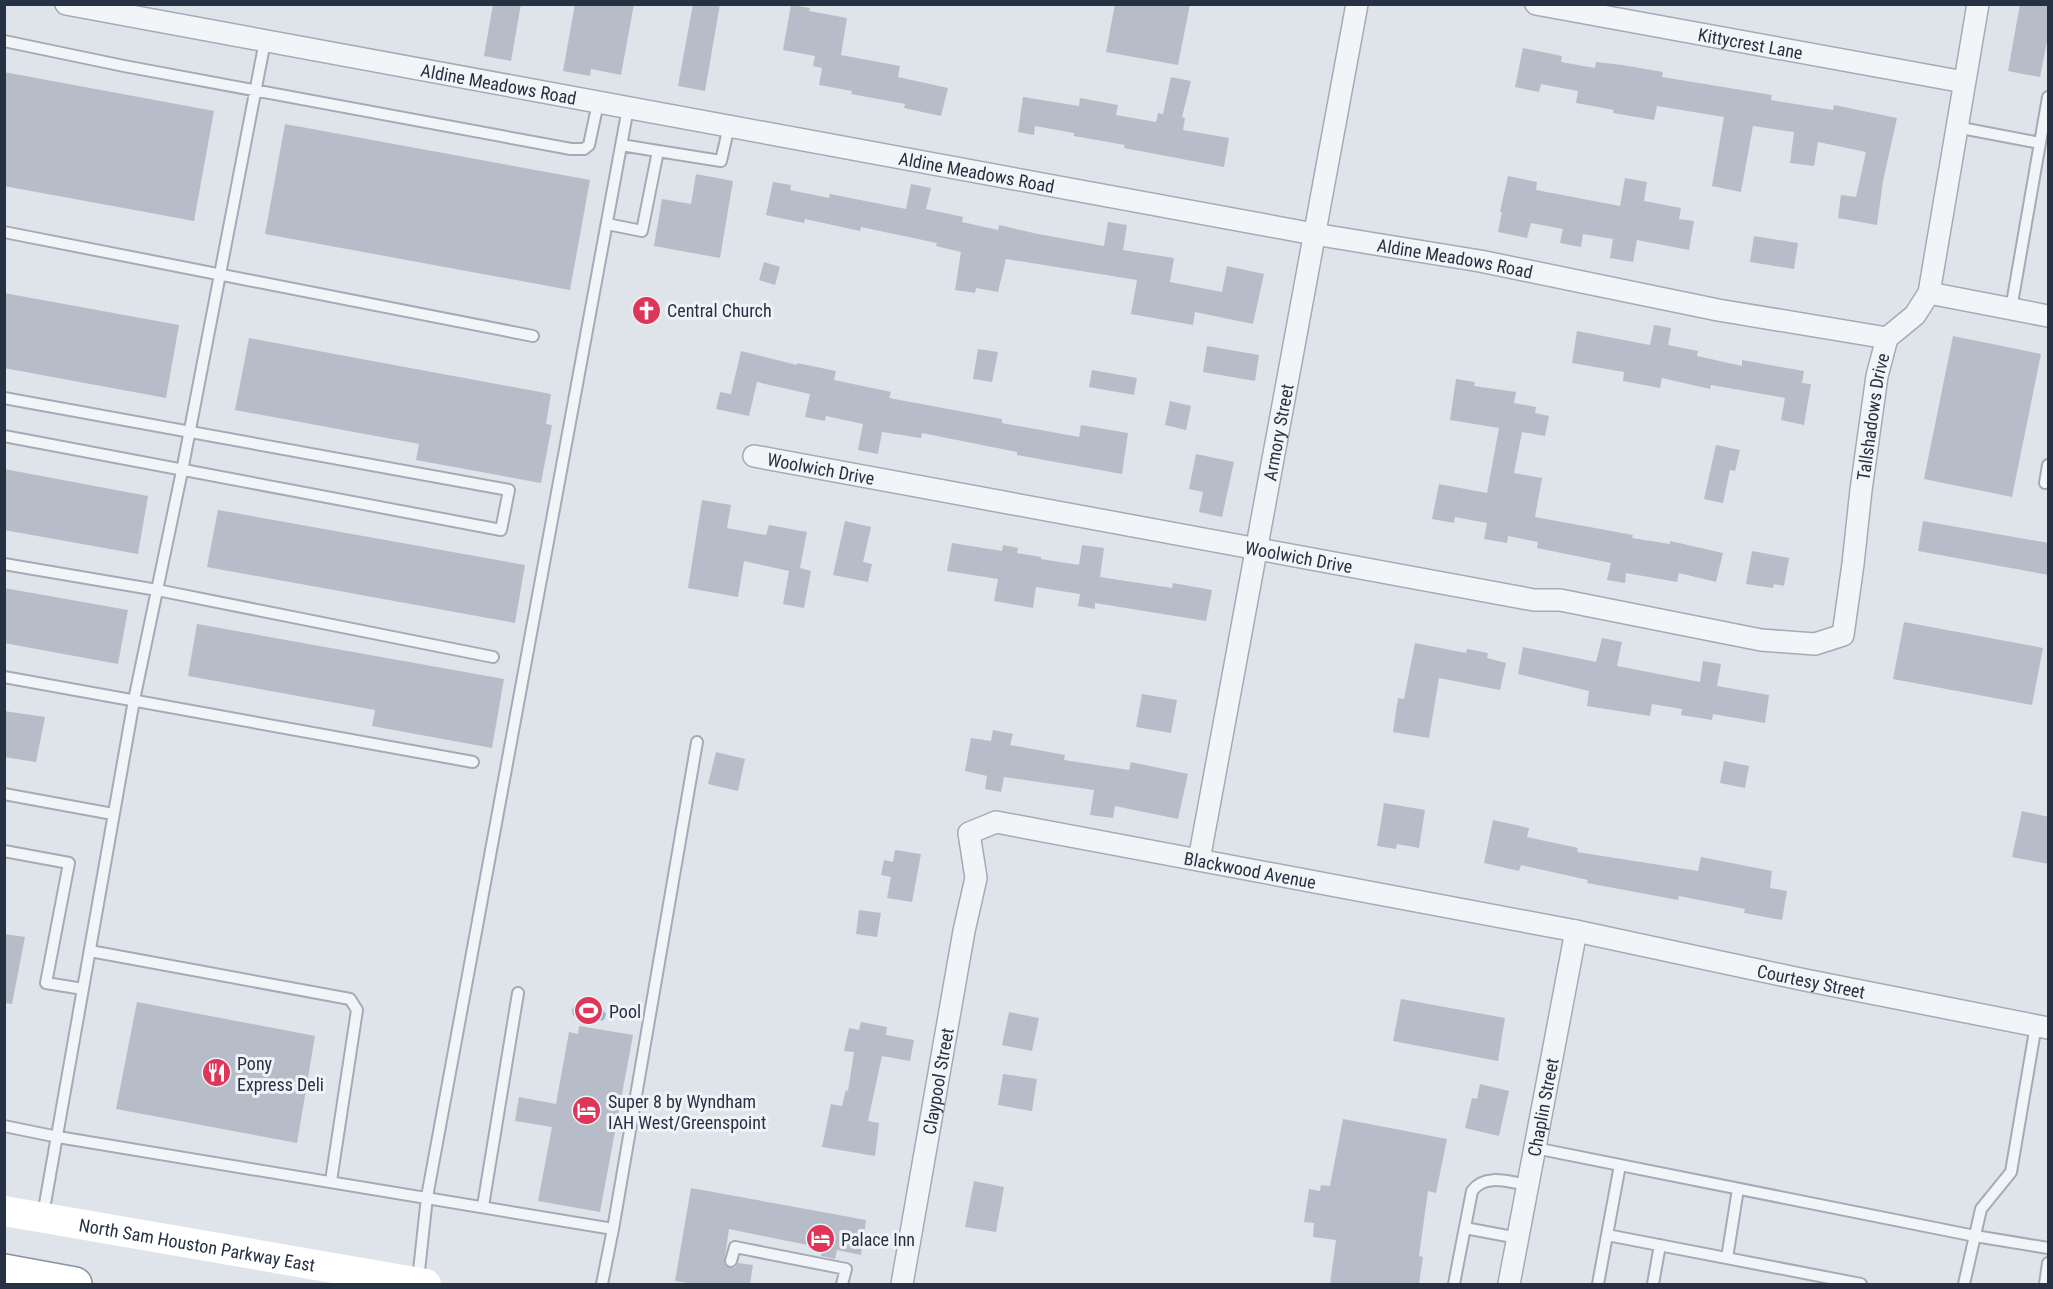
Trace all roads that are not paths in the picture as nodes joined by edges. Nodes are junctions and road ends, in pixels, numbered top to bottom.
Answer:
1 (66, 4) edge
2 (1357, 4) edge
3 (1536, 4) edge
4 (1978, 4) edge
5 (4, 41) edge
6 (265, 41) junction
7 (1964, 82) junction
8 (256, 91) junction
9 (2049, 97) edge
10 (598, 103) junction
11 (628, 108) junction
12 (729, 126) junction
13 (1956, 127) junction
14 (2040, 143) junction
15 (621, 145) junction
16 (658, 151) junction
17 (607, 224) junction
18 (4, 232) edge
19 (1314, 234) junction
20 (220, 275) junction
21 (1929, 293) junction
22 (2011, 309) junction
23 (2049, 316) edge
24 (533, 336) dead end
25 (1887, 338) junction
26 (4, 398) edge
27 (189, 432) junction
28 (4, 436) edge
29 (754, 456) dead end
30 (2049, 465) edge
31 (182, 471) junction
32 (2045, 483) dead end
33 (1257, 549) junction
34 (4, 564) edge
35 (157, 590) junction
36 (1843, 635) joint
37 (494, 657) dead end
38 (4, 677) edge
39 (134, 700) junction
40 (697, 742) dead end
41 (473, 762) dead end
42 (4, 794) edge
43 (113, 813) junction
44 (4, 851) edge
45 (1199, 860) junction
46 (976, 878) joint
47 (1576, 931) junction
48 (90, 951) junction
49 (83, 990) junction
50 (518, 993) dead end
51 (2042, 1027) edge
52 (4, 1126) edge
53 (58, 1137) junction
54 (1535, 1148) junction
55 (1620, 1165) junction
56 (331, 1181) junction
57 (1528, 1185) junction
58 (1738, 1189) junction
59 (427, 1197) junction
60 (483, 1206) junction
61 (4, 1211) edge
62 (42, 1218) junction
63 (1465, 1228) junction
64 (613, 1229) junction
65 (1607, 1235) junction
66 (1975, 1236) junction
67 (1518, 1238) junction
68 (1660, 1245) junction
69 (2049, 1248) edge
70 (1727, 1258) junction
71 (731, 1261) dead end
72 (2049, 1263) edge
73 (4, 1271) edge
74 (75, 1284) edge
75 (422, 1284) edge
76 (602, 1284) edge
77 (842, 1284) edge
78 (902, 1284) edge
79 (1454, 1284) edge
80 (1509, 1284) edge
81 (1598, 1284) edge
82 (1653, 1284) edge
83 (1861, 1284) edge
84 (1964, 1284) edge
85 (2045, 1284) edge

1 - 6 street, Aldine Meadows Road
2 - 19 street, Armory Street
3 - 7 street, Kittycrest Lane
4 - 7 street, Tallshadows Drive
5 - 8 lane
6 - 8 lane
6 - 10 street, Aldine Meadows Road
7 - 13 street, Tallshadows Drive
8 - 10 lane
8 - 20 lane
9 - 14 lane
10 - 11 street, Aldine Meadows Road
11 - 12 street, Aldine Meadows Road
11 - 15 lane
12 - 16 lane
12 - 19 street, Aldine Meadows Road
13 - 14 lane
13 - 21 street, Tallshadows Drive
14 - 22 lane
15 - 16 lane
15 - 17 lane
16 - 17 lane
17 - 59 lane
18 - 20 lane
19 - 25 street, Aldine Meadows Road
19 - 33 street, Armory Street
20 - 24 lane
20 - 27 lane
21 - 22 street
21 - 25 street, Tallshadows Drive
22 - 23 street
25 - 36 street, Tallshadows Drive
26 - 27 lane
27 - 31 lane
27 - 31 lane
28 - 31 lane
29 - 33 street, Woolwich Drive
30 - 32 lane
31 - 35 lane
33 - 36 street, Woolwich Drive
33 - 45 street, Armory Street
34 - 35 lane
35 - 37 lane
35 - 39 lane
38 - 39 lane
39 - 41 lane
39 - 43 lane
40 - 64 lane
42 - 43 lane
43 - 48 lane
44 - 49 lane
45 - 46 street, Blackwood Avenue
45 - 47 street, Blackwood Avenue
46 - 78 street, Claypool Street
47 - 51 street, Courtesy Street
47 - 54 street, Chaplin Street
48 - 49 lane
48 - 56 lane
49 - 53 lane
50 - 60 lane
51 - 66 lane
52 - 53 lane
53 - 56 lane
53 - 62 lane
54 - 55 lane
54 - 57 street, Chaplin Street
55 - 58 lane
55 - 65 lane
56 - 59 lane
57 - 63 lane
57 - 67 street, Chaplin Street
58 - 66 lane
58 - 70 lane
59 - 60 lane
59 - 75 lane
60 - 64 lane
61 - 62 main road, North Sam Houston Parkway East
62 - 75 main road, North Sam Houston Parkway East
63 - 67 lane
63 - 79 lane
64 - 76 lane
65 - 68 lane
65 - 81 lane
66 - 69 lane
66 - 84 lane
67 - 80 street, Chaplin Street
68 - 70 lane
68 - 82 lane
70 - 83 lane
71 - 77 lane
72 - 85 lane
73 - 74 highway

